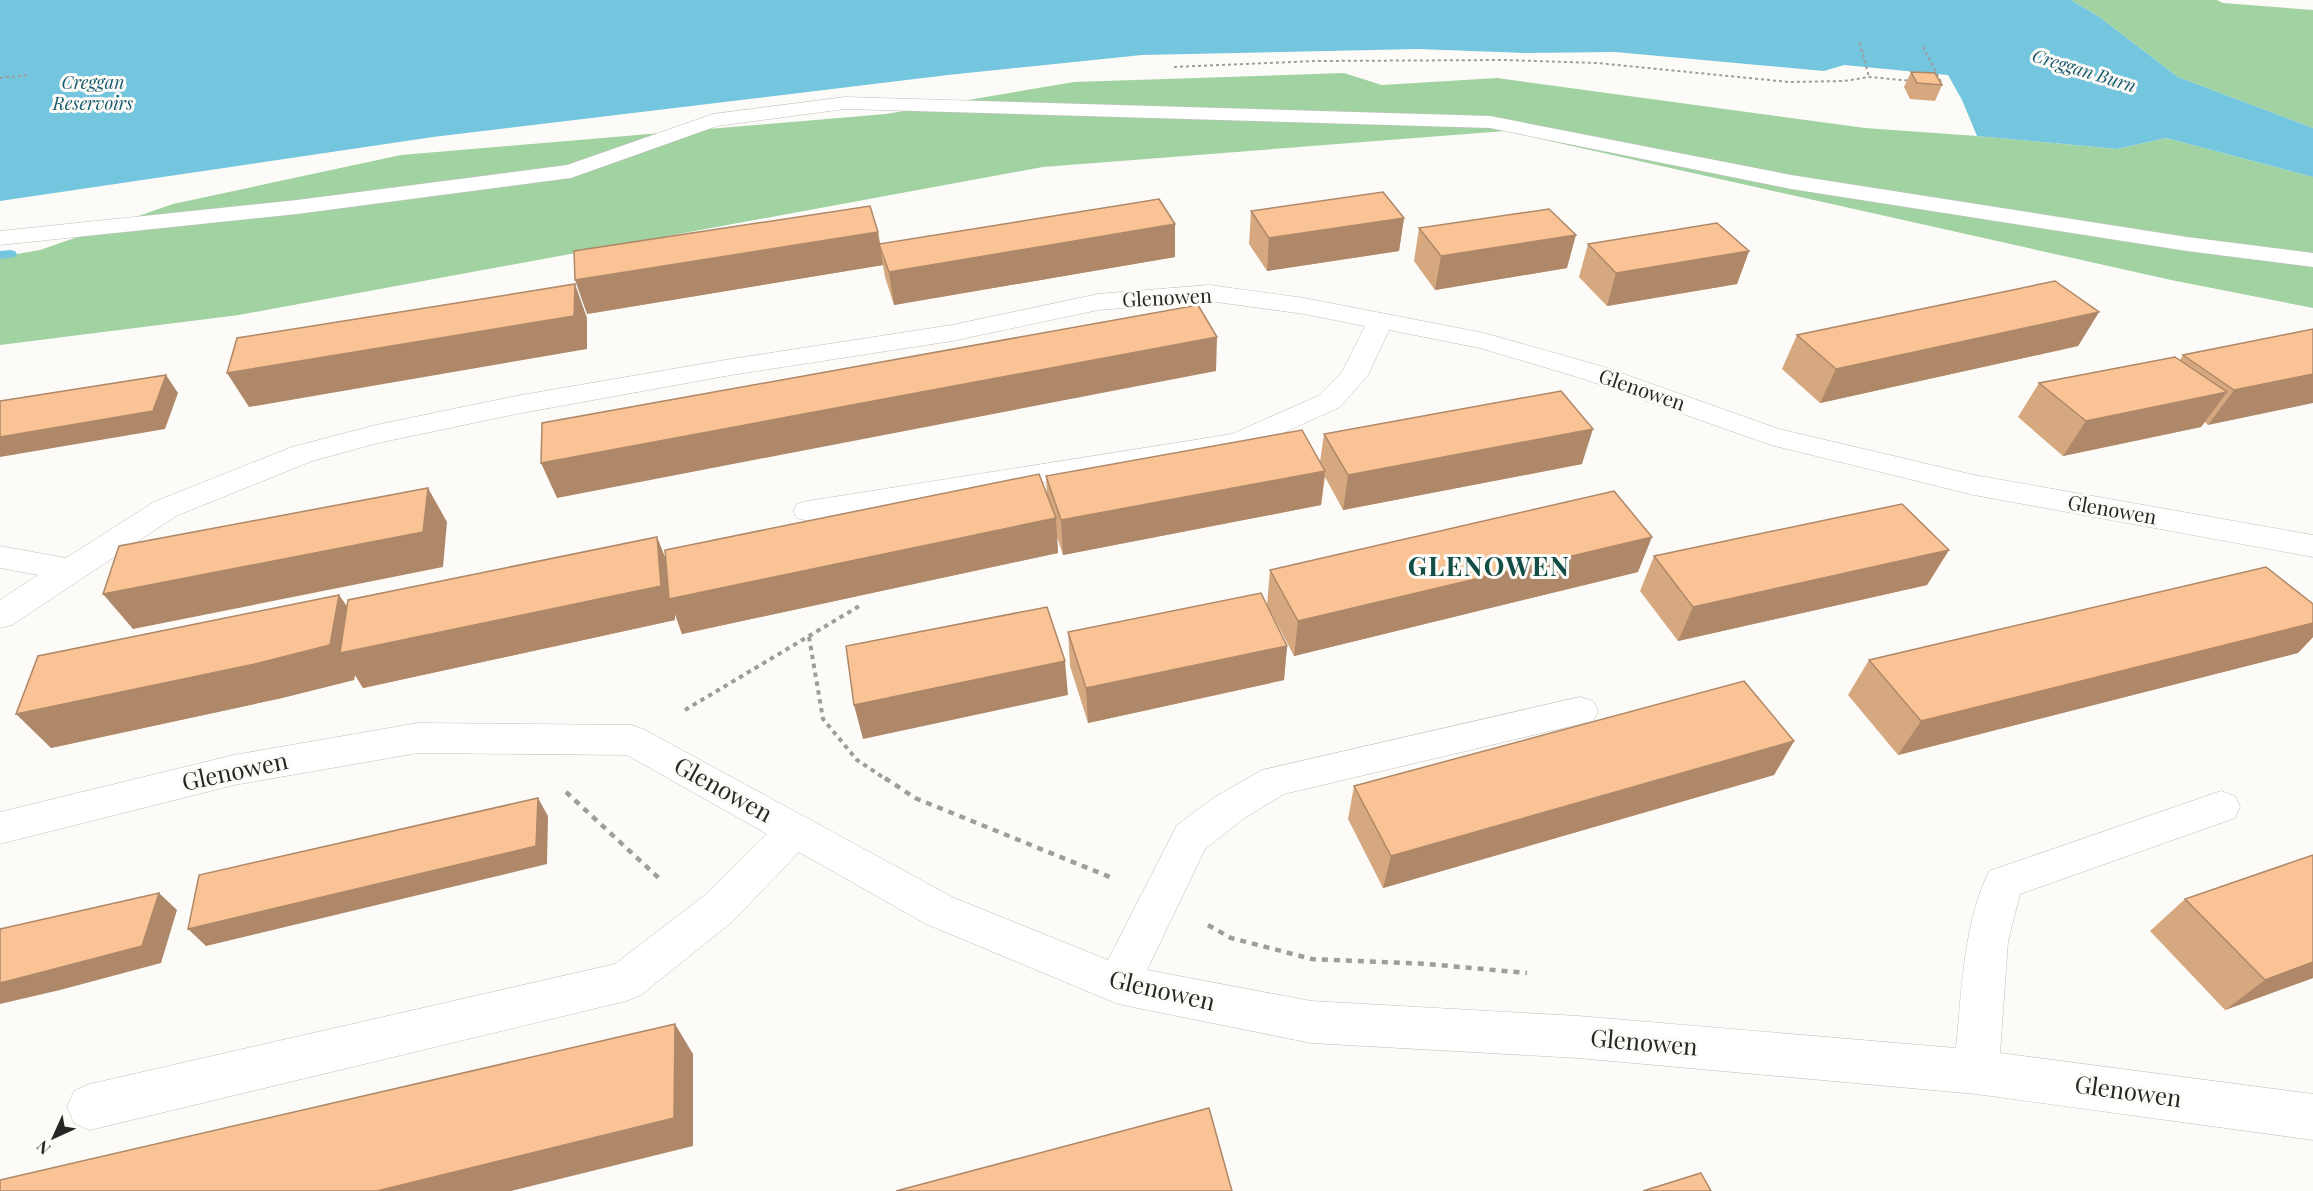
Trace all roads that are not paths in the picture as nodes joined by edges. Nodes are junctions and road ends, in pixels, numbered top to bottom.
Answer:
1 (0, 238) edge
2 (2313, 260) edge
3 (1381, 321) junction
4 (808, 510) dead end
5 (2313, 546) edge
6 (0, 557) edge
7 (71, 570) junction
8 (0, 616) edge
9 (1580, 711) dead end
10 (2221, 807) dead end
11 (0, 828) edge
12 (796, 830) junction
13 (1118, 984) junction
14 (1976, 1072) junction
15 (90, 1107) dead end
16 (2313, 1117) edge

1 - 2 street
3 - 4 street
3 - 5 street, Glenowen
3 - 7 street, Glenowen
6 - 7 street
7 - 8 street, Glenowen
9 - 13 street
10 - 14 street
11 - 12 street, Glenowen
12 - 13 street, Glenowen
12 - 15 street
13 - 14 street, Glenowen
14 - 16 street, Glenowen

